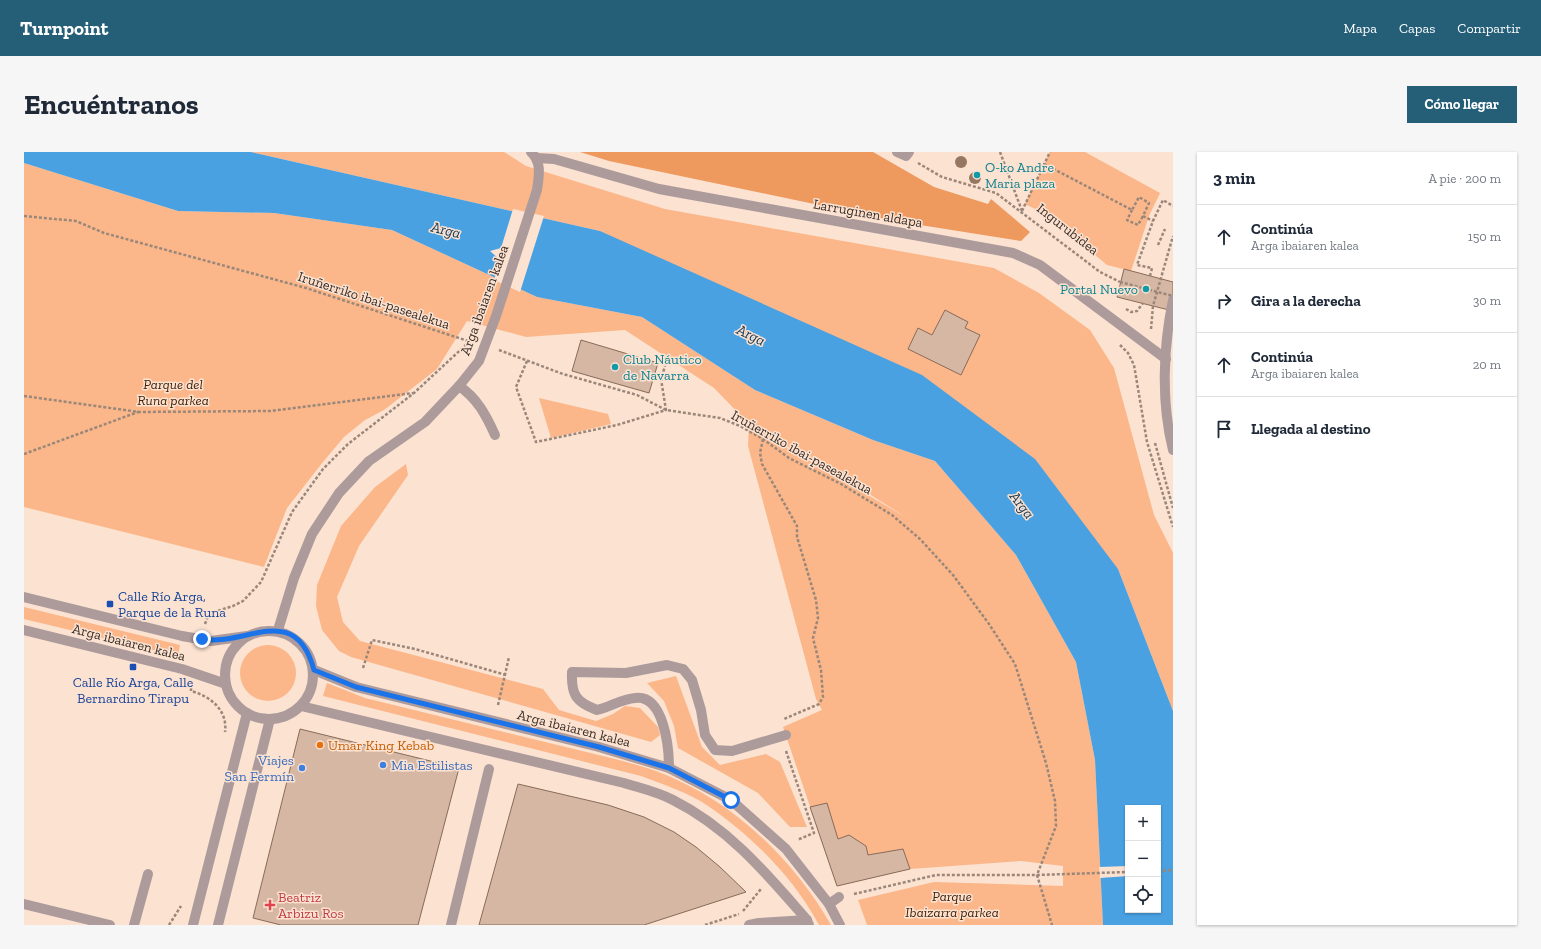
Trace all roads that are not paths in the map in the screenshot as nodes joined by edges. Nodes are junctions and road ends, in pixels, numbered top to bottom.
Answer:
1 (534, 155) edge
2 (1173, 300) edge
3 (1166, 359) junction
4 (459, 386) junction
5 (495, 435) dead end
6 (1173, 450) edge
7 (24, 597) edge
8 (24, 630) edge
9 (278, 630) junction
10 (247, 636) junction
11 (314, 670) junction
12 (226, 684) junction
13 (301, 706) junction
14 (247, 713) junction
15 (270, 719) junction
16 (784, 736) road end
17 (669, 768) junction
18 (489, 769) dead end
19 (148, 874) dead end
20 (840, 897) road end
21 (24, 904) edge
22 (829, 904) junction
23 (808, 922) edge
24 (110, 925) edge
25 (134, 925) edge
26 (193, 925) edge
27 (218, 925) edge
28 (451, 925) edge
29 (750, 925) edge
30 (840, 925) edge

1 - 3 street, Larruginen aldapa
1 - 4 street, Arga ibaiaren kalea
2 - 3 street
3 - 6 street
4 - 5 street
4 - 9 street, Arga ibaiaren kalea
7 - 10 street, Arga ibaiaren kalea
8 - 12 street, Arga ibaiaren kalea
9 - 10 street
9 - 11 street
10 - 12 street
11 - 13 street
11 - 17 street, Arga ibaiaren kalea
12 - 14 street
13 - 15 street
13 - 23 street
14 - 15 street
14 - 26 street
15 - 27 street
16 - 17 street
17 - 22 street, Arga ibaiaren kalea
18 - 28 street
19 - 25 street
20 - 22 street
21 - 24 street
22 - 30 street, Arga ibaiaren kalea
23 - 29 street

